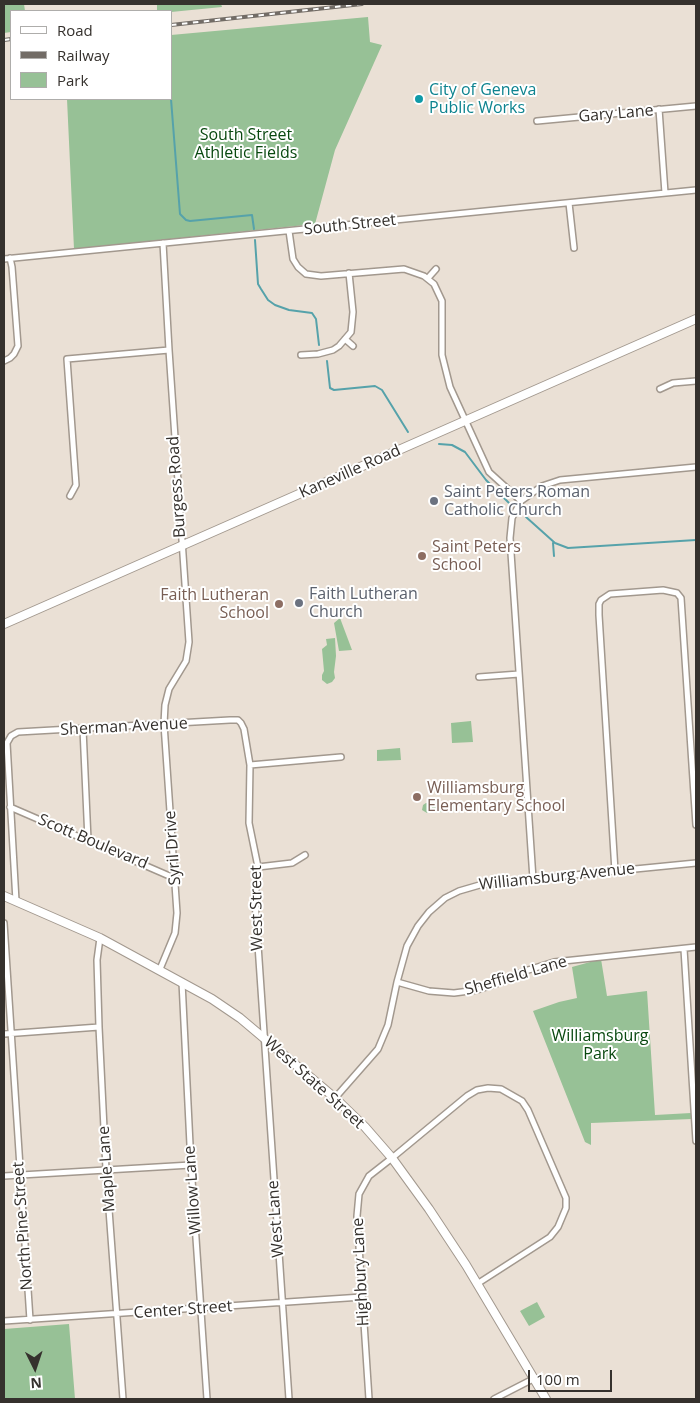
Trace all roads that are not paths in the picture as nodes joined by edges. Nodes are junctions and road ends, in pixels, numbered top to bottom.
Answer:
1 (696, 106) edge
2 (659, 109) junction
3 (536, 121) dead end
4 (696, 190) edge
5 (665, 193) junction
6 (570, 203) junction
7 (289, 231) junction
8 (163, 243) junction
9 (574, 248) dead end
10 (7, 259) edge
11 (436, 269) dead end
12 (349, 273) junction
13 (428, 278) junction
14 (696, 319) edge
15 (345, 340) junction
16 (353, 346) dead end
17 (169, 350) junction
18 (302, 355) dead end
19 (4, 361) edge
20 (696, 381) edge
21 (660, 389) dead end
22 (465, 421) junction
23 (696, 467) edge
24 (70, 496) dead end
25 (521, 501) junction
26 (181, 546) junction
27 (4, 624) edge
28 (519, 674) junction
29 (479, 677) dead end
30 (238, 720) joint
31 (164, 724) junction
32 (83, 729) junction
33 (341, 757) dead end
34 (250, 765) junction
35 (10, 807) junction
36 (696, 825) edge
37 (88, 840) junction
38 (305, 855) dead end
39 (696, 863) edge
40 (258, 867) junction
41 (615, 871) junction
42 (174, 878) junction
43 (533, 880) junction
44 (4, 896) edge
45 (16, 902) junction
46 (4, 923) edge
47 (100, 938) junction
48 (696, 947) edge
49 (684, 949) junction
50 (160, 969) junction
51 (182, 982) junction
52 (397, 982) junction
53 (98, 1028) junction
54 (7, 1034) edge
55 (264, 1039) junction
56 (335, 1098) junction
57 (695, 1115) edge
58 (696, 1141) edge
59 (392, 1158) junction
60 (191, 1165) junction
61 (106, 1169) junction
62 (20, 1175) junction
63 (4, 1176) edge
64 (477, 1284) junction
65 (362, 1297) junction
66 (282, 1304) junction
67 (202, 1309) junction
68 (117, 1314) junction
69 (30, 1320) junction
70 (4, 1321) edge
71 (533, 1379) junction
72 (123, 1399) edge
73 (207, 1399) edge
74 (289, 1399) edge
75 (369, 1399) edge
76 (494, 1399) edge
77 (546, 1399) edge

1 - 2 street, Gary Lane
2 - 3 street, Gary Lane
2 - 5 street
4 - 5 street, South Street
5 - 6 street, South Street
6 - 7 street, South Street
6 - 9 street
7 - 8 street, South Street
7 - 12 street
8 - 10 street, South Street
8 - 17 street, Burgess Road
10 - 19 street
11 - 13 street
12 - 13 street
12 - 15 street
13 - 22 street
14 - 22 main road, Kaneville Road
15 - 16 street
15 - 18 street
17 - 24 street
17 - 26 street, Burgess Road
20 - 21 street
22 - 25 street
22 - 26 main road, Kaneville Road
23 - 25 street
25 - 28 street
26 - 27 main road, Kaneville Road
26 - 31 street, Burgess Road
28 - 29 street
28 - 43 street
30 - 31 street, Sherman Avenue
30 - 34 street, West Street
31 - 32 street, Sherman Avenue
31 - 42 street, Syril Drive
32 - 35 street, Sherman Avenue
32 - 37 street
33 - 34 street
34 - 40 street, West Street
35 - 37 street, Scott Boulevard
35 - 45 street
36 - 41 street
37 - 42 street, Scott Boulevard
38 - 40 street
39 - 41 street, Williamsburg Avenue
40 - 55 street, West Street
41 - 43 street, Williamsburg Avenue
42 - 50 street, Syril Drive
43 - 52 street, Williamsburg Avenue
44 - 45 main road, West State Street
45 - 47 main road, West State Street
46 - 54 street, North Pine Street
47 - 50 main road, West State Street
47 - 53 street, Maple Lane
48 - 49 street, Sheffield Lane
49 - 52 street, Sheffield Lane
49 - 57 street
50 - 51 main road, West State Street
51 - 55 main road, West State Street
51 - 60 street, Willow Lane
52 - 56 street, Williamsburg Avenue
53 - 54 street
53 - 61 street, Maple Lane
54 - 62 street, North Pine Street
55 - 56 main road, West State Street
55 - 66 street, West Lane
56 - 59 main road, West State Street
57 - 58 street
59 - 64 main road, West State Street
59 - 64 street, Highbury Lane
59 - 65 street, Highbury Lane
60 - 61 street
60 - 67 street, Willow Lane
61 - 62 street
61 - 68 street, Maple Lane
62 - 63 street
62 - 69 street, North Pine Street
64 - 71 main road, West State Street
65 - 66 street, Center Street
65 - 75 street, Highbury Lane
66 - 67 street, Center Street
66 - 74 street, West Lane
67 - 68 street, Center Street
67 - 73 street, Willow Lane
68 - 69 street, Center Street
68 - 72 street, Maple Lane
69 - 70 street, Center Street
71 - 76 street
71 - 77 main road, West State Street

